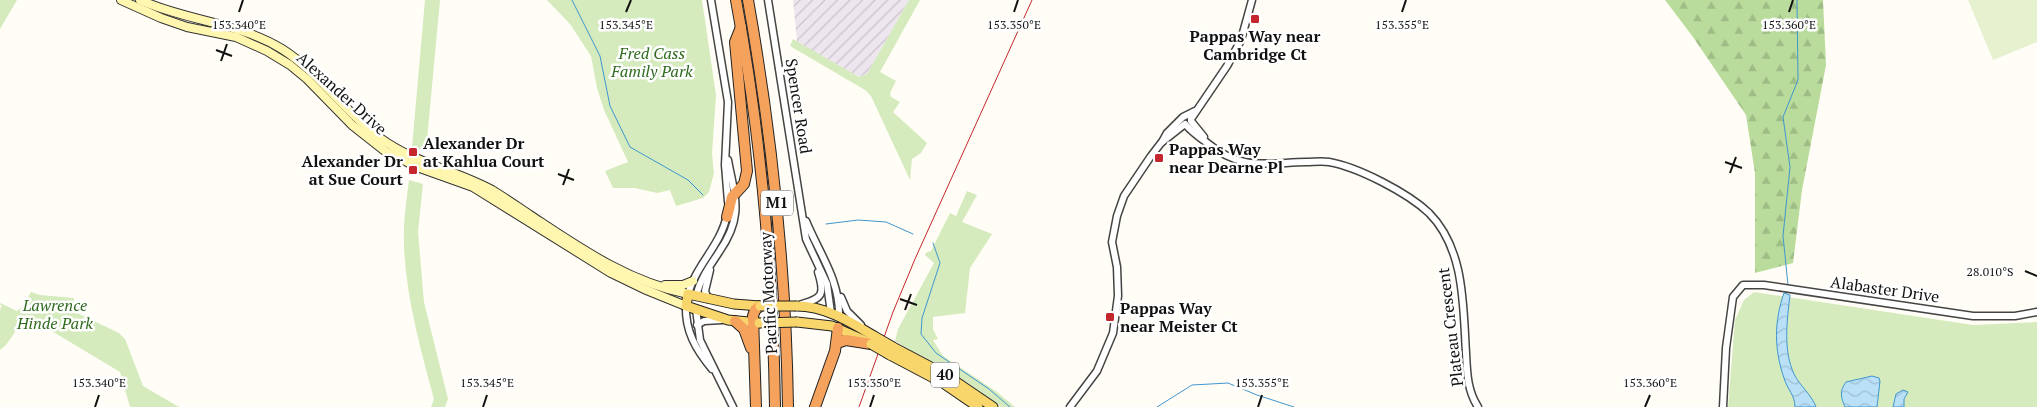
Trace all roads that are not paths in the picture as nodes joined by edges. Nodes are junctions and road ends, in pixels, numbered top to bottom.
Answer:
1 (121, 0) edge
2 (140, 0) edge
3 (712, 0) edge
4 (736, 0) edge
5 (748, 0) edge
6 (1252, 0) edge
7 (769, 1) edge
8 (741, 26) junction
9 (1187, 121) junction
10 (726, 151) junction
11 (736, 193) junction
12 (802, 213) junction
13 (727, 218) junction
14 (813, 257) junction
15 (711, 264) junction
16 (641, 280) junction
17 (693, 281) junction
18 (836, 285) junction
19 (692, 295) junction
20 (708, 299) junction
21 (686, 306) junction
22 (760, 306) junction
23 (796, 306) junction
24 (696, 309) junction
25 (2037, 312) edge
26 (835, 314) junction
27 (731, 320) junction
28 (756, 323) junction
29 (697, 325) junction
30 (838, 328) junction
31 (872, 338) junction
32 (837, 342) junction
33 (892, 351) junction
34 (753, 356) junction
35 (718, 376) junction
36 (1070, 406) edge
37 (733, 407) edge
38 (756, 407) edge
39 (775, 407) edge
40 (788, 407) edge
41 (815, 407) edge
42 (978, 407) edge
43 (993, 407) edge
44 (1478, 407) edge
45 (1723, 407) edge

1 - 21 main road, Alexander Drive / 40
2 - 16 main road, Alexander Drive / 40
3 - 10 street
4 - 8 highway, Pacific Motorway / M1
5 - 40 highway, Pacific Motorway / M1
6 - 9 street
7 - 12 street, Spencer Road
8 - 11 highway
8 - 39 highway, Pacific Motorway / M1
9 - 36 street
9 - 44 street, Plateau Crescent
10 - 11 street
10 - 13 street
11 - 13 highway
11 - 15 street
12 - 14 street, Spencer Road
12 - 18 street, Spencer Road
13 - 17 street
14 - 23 street
14 - 26 street, Spencer Road
15 - 19 street
15 - 20 street
16 - 17 main road
16 - 19 main road, Alexander Drive / 40
17 - 19 street
18 - 26 street, Spencer Road
18 - 31 street
19 - 20 main road, 40
19 - 21 main road
19 - 24 main road
20 - 22 main road, 40
21 - 24 main road, Alexander Drive / 40
21 - 35 street
22 - 23 main road, 40, bridge
22 - 28 highway
23 - 26 main road, 40
24 - 27 main road, 40
24 - 29 street
25 - 45 street, Alabaster Drive
26 - 30 main road
26 - 31 main road, 40
27 - 28 main road, 40
27 - 29 street
27 - 34 highway
28 - 30 main road, 40, bridge
28 - 34 highway
29 - 35 street
30 - 31 main road, 40
30 - 32 highway
31 - 32 highway
31 - 33 main road, 40, bridge
32 - 41 highway
33 - 42 main road, 40
33 - 43 main road, 40
34 - 38 highway
35 - 37 street

